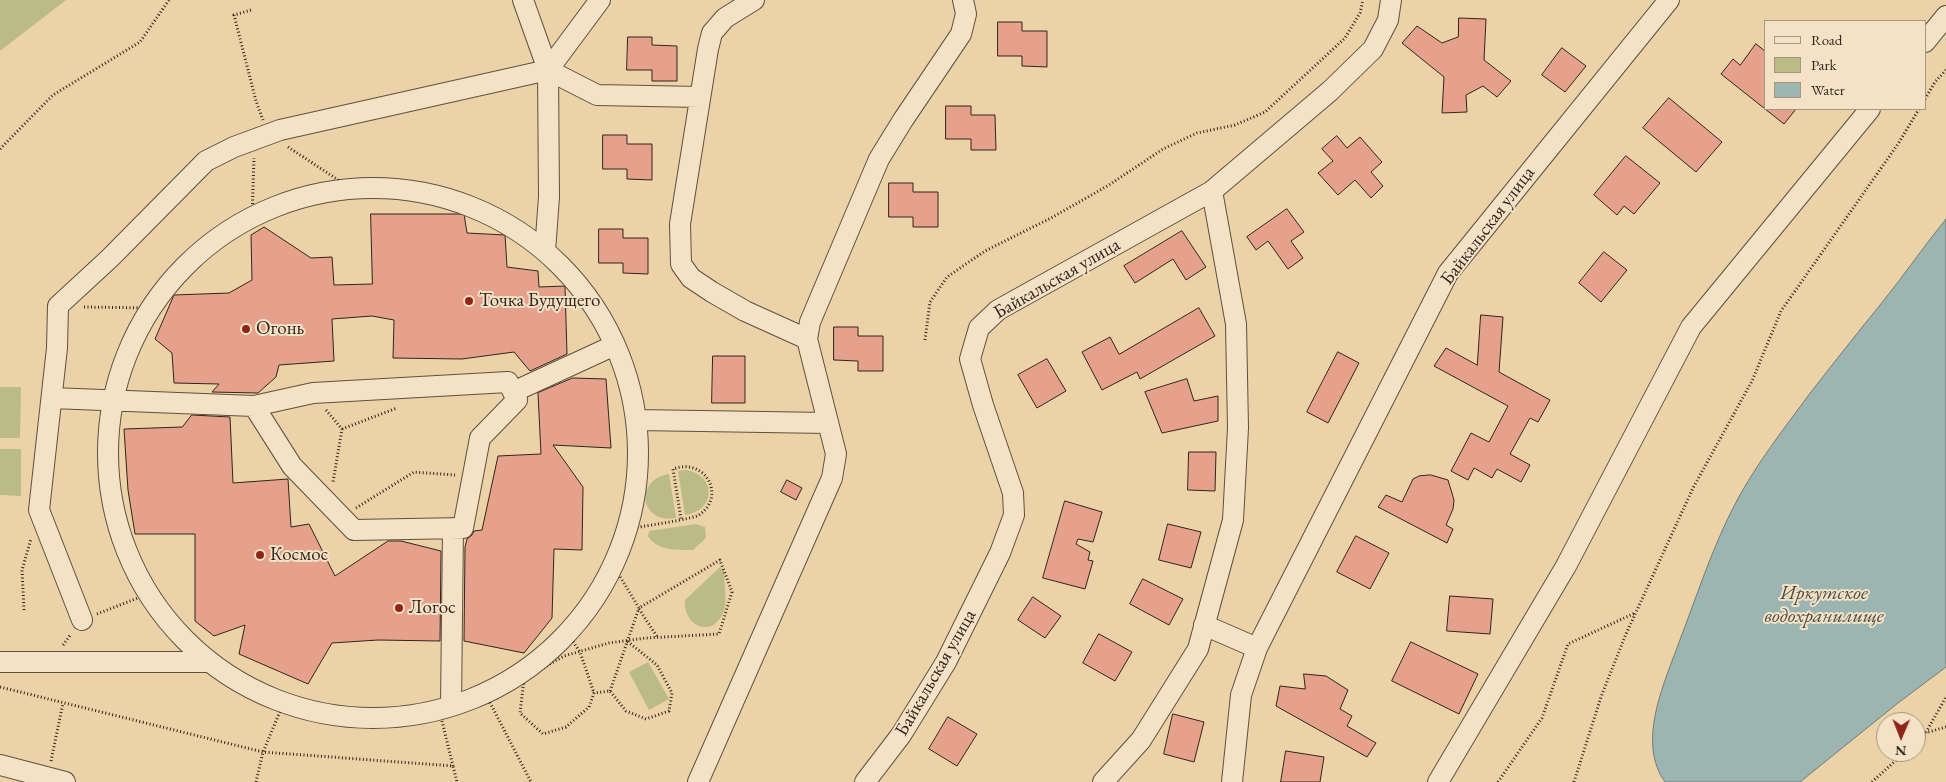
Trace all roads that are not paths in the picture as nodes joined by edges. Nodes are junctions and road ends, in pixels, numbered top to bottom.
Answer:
1 (523, 0) edge
2 (600, 0) edge
3 (754, 0) edge
4 (963, 0) edge
5 (1391, 0) edge
6 (1669, 0) edge
7 (1946, 16) edge
8 (1926, 41) edge
9 (548, 70) junction
10 (700, 97) junction
11 (1869, 110) edge
12 (1212, 191) junction
13 (545, 251) junction
14 (806, 339) junction
15 (615, 345) junction
16 (513, 392) junction
17 (52, 398) junction
18 (114, 400) junction
19 (254, 406) junction
20 (636, 420) junction
21 (828, 423) junction
22 (453, 528) junction
23 (82, 620) road end
24 (1204, 626) junction
25 (1257, 648) junction
26 (0, 662) edge
27 (209, 662) junction
28 (445, 707) junction
29 (0, 766) edge
30 (56, 780) edge
31 (698, 782) edge
32 (865, 782) edge
33 (1103, 782) edge
34 (1232, 782) edge
35 (1438, 782) edge

1 - 9 street
2 - 9 street
3 - 10 street
4 - 14 street
5 - 12 street, Байкальская улица
6 - 25 street, Байкальская улица
7 - 8 street
9 - 10 street
9 - 13 street
9 - 17 street
10 - 14 street
11 - 35 street
12 - 24 street
12 - 32 street, Байкальская улица
13 - 15 street
13 - 18 street
14 - 21 street
15 - 16 street
15 - 20 street
16 - 19 street
16 - 22 street
17 - 18 street
17 - 23 street
18 - 19 street
18 - 27 street
19 - 22 street
20 - 21 street
20 - 28 street
21 - 31 street
22 - 28 street
24 - 25 street
24 - 33 street
25 - 34 street, Байкальская улица
26 - 27 street
27 - 28 street
29 - 30 street

